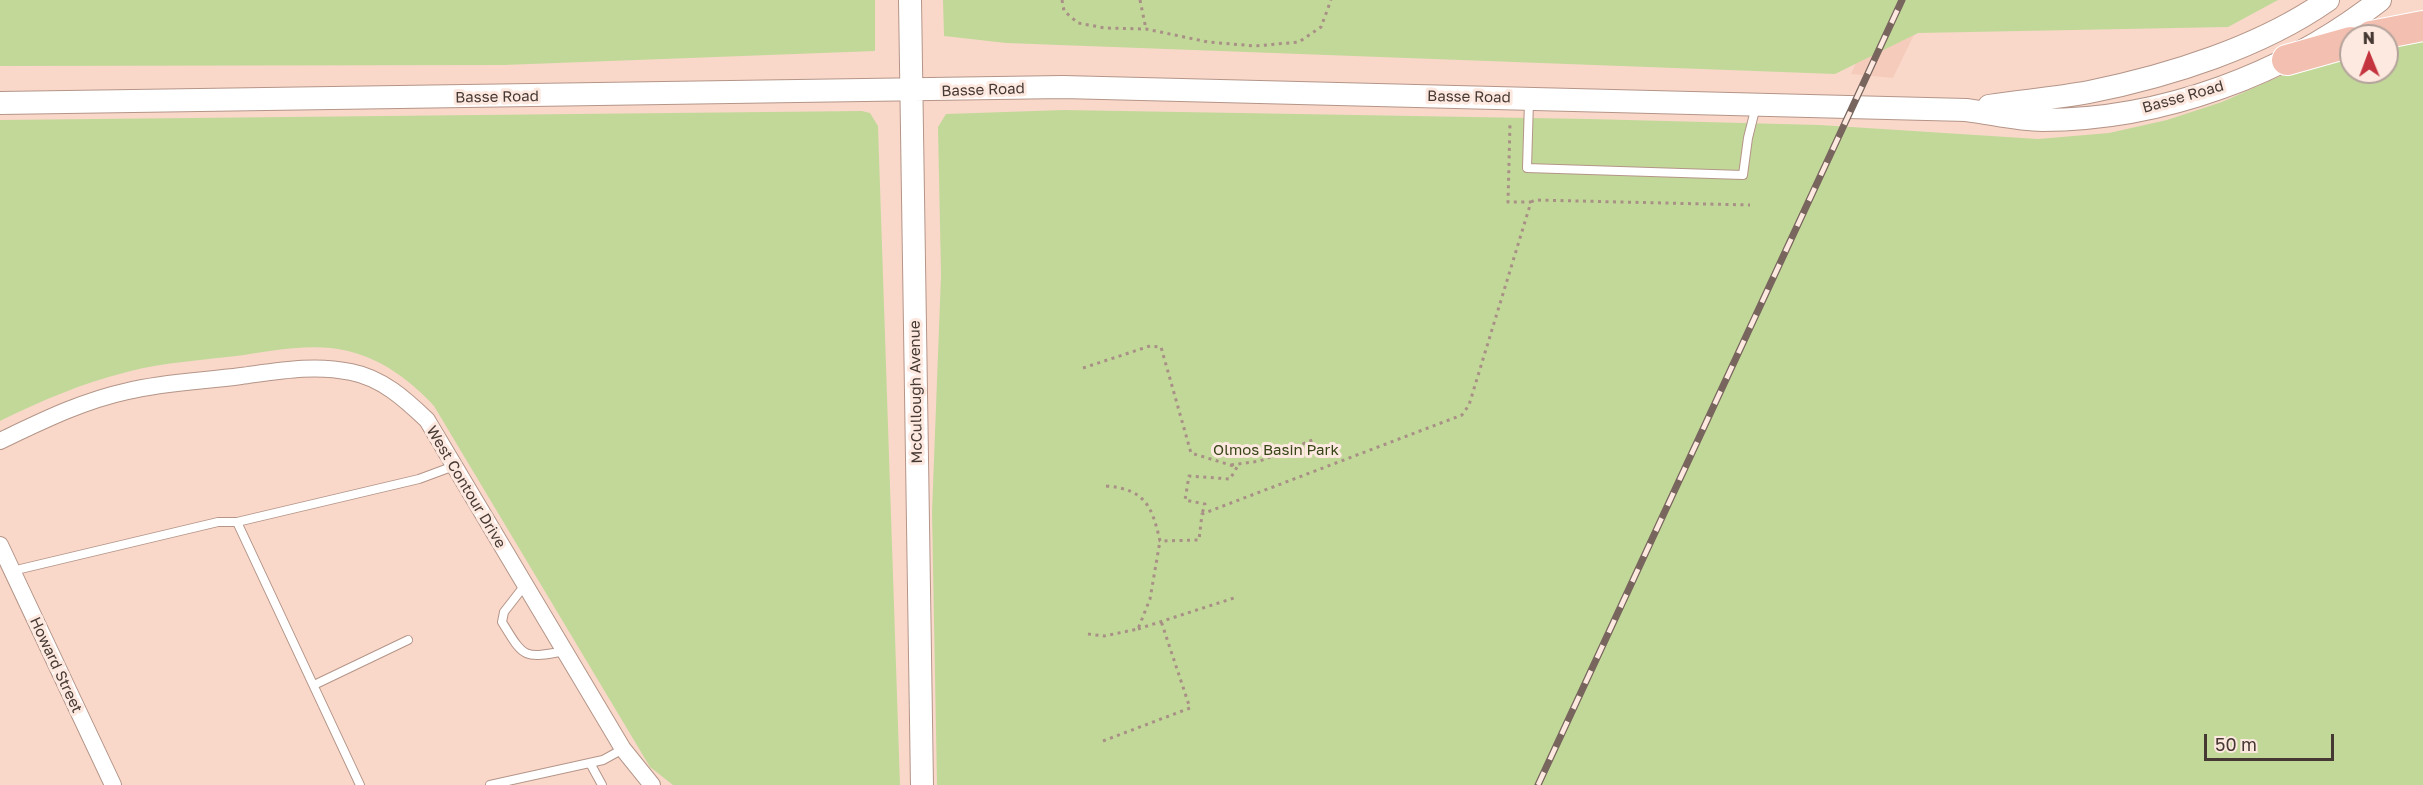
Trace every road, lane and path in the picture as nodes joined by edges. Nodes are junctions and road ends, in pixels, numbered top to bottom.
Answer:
1 (910, 0) edge
2 (1062, 0) edge
3 (1140, 0) edge
4 (1331, 0) edge
5 (2328, 0) edge
6 (2379, 0) edge
7 (2423, 26) edge
8 (1146, 29) junction
9 (2399, 31) edge
10 (2339, 45) edge
11 (2287, 60) junction
12 (912, 91) junction
13 (1530, 98) junction
14 (0, 103) edge
15 (1756, 104) junction
16 (1966, 110) junction
17 (1510, 123) dead end
18 (1531, 202) junction
19 (1749, 205) dead end
20 (1083, 368) dead end
21 (1315, 439) dead end
22 (0, 441) edge
23 (1229, 465) junction
24 (454, 466) junction
25 (1106, 486) dead end
26 (1202, 514) junction
27 (237, 522) junction
28 (1160, 541) junction
29 (0, 545) edge
30 (12, 571) junction
31 (525, 585) junction
32 (1237, 597) dead end
33 (1161, 621) junction
34 (1138, 629) junction
35 (1088, 634) dead end
36 (408, 640) dead end
37 (565, 651) junction
38 (314, 685) junction
39 (1103, 741) dead end
40 (623, 749) junction
41 (590, 763) junction
42 (113, 785) edge
43 (360, 785) edge
44 (490, 785) edge
45 (602, 785) edge
46 (652, 785) edge
47 (922, 785) edge

1 - 12 main road, McCullough Avenue
2 - 8 path
3 - 8 path
4 - 8 path
5 - 16 main road, Basse Road
6 - 11 main road, Basse Road
7 - 9 highway
10 - 11 highway
11 - 16 main road, Basse Road
12 - 13 main road, Basse Road
12 - 14 main road, Basse Road
12 - 47 main road, McCullough Avenue
13 - 15 main road, Basse Road
13 - 15 lane
15 - 16 main road, Basse Road
17 - 18 path
18 - 19 path
18 - 26 path
20 - 23 path
21 - 23 path
22 - 24 street, West Contour Drive
23 - 26 path
24 - 27 lane
24 - 31 street, West Contour Drive
25 - 28 path
26 - 28 path
27 - 30 lane
27 - 38 lane
28 - 34 path
29 - 30 street, Howard Street
30 - 42 street, Howard Street
31 - 37 street, West Contour Drive
31 - 37 lane
32 - 33 path
33 - 34 path
33 - 39 path
34 - 35 path
36 - 38 lane
37 - 40 street, West Contour Drive
38 - 43 lane
40 - 41 lane
40 - 46 street, West Contour Drive
41 - 44 lane
41 - 45 lane

